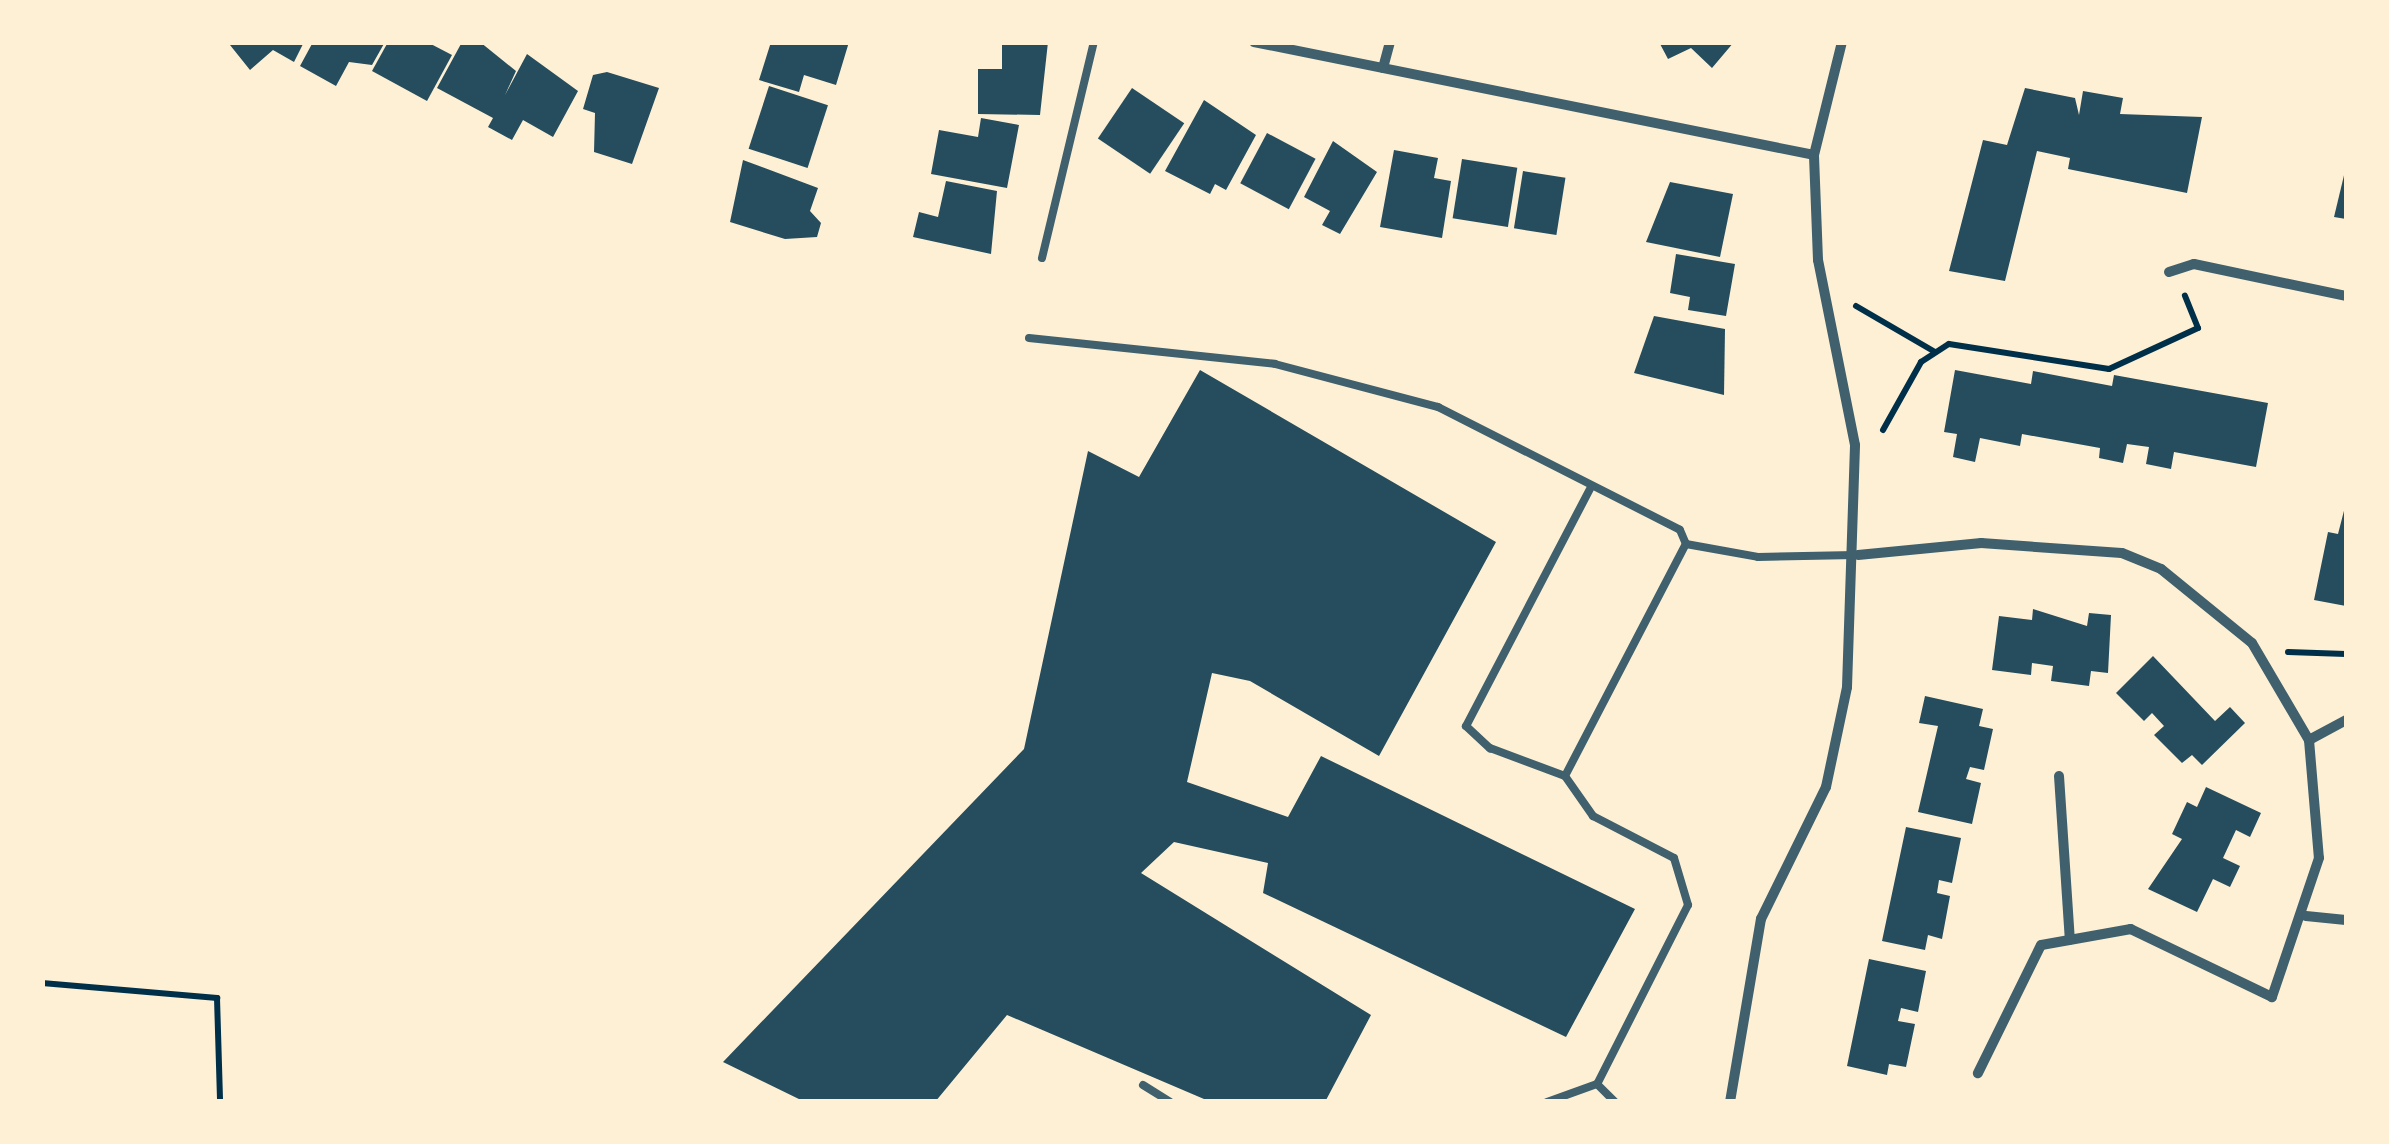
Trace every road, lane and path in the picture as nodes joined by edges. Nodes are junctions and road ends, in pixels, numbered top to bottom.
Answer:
1 (1094, 42) edge
2 (1254, 42) edge
3 (1390, 42) edge
4 (1842, 42) edge
5 (1383, 68) junction
6 (1814, 155) junction
7 (1042, 258) dead end
8 (2172, 271) joint
9 (1823, 280) junction
10 (2346, 296) edge
11 (1029, 338) dead end
12 (1937, 352) junction
13 (1856, 445) junction
14 (1591, 486) junction
15 (1686, 544) junction
16 (1858, 555) junction
17 (2257, 650) junction
18 (2346, 654) edge
19 (2346, 720) edge
20 (2309, 740) junction
21 (1564, 776) junction
22 (2059, 776) dead end
23 (2306, 916) junction
24 (2346, 920) edge
25 (2070, 940) junction
26 (42, 983) edge
27 (1978, 1073) dead end
28 (1144, 1084) dead end
29 (1597, 1084) junction
30 (220, 1102) edge
31 (1170, 1102) edge
32 (1546, 1102) edge
33 (1615, 1102) edge
34 (1730, 1102) edge

1 - 7 lane
2 - 5 street
3 - 5 street
4 - 6 street
5 - 6 street
6 - 9 street
8 - 10 street
8 - 12 path
9 - 12 path
9 - 13 street
11 - 14 lane
12 - 13 path
13 - 16 street
14 - 15 lane
14 - 21 lane
15 - 16 lane
15 - 21 lane
16 - 17 street
16 - 34 street
17 - 18 path
17 - 20 street
19 - 20 street
20 - 23 street
21 - 29 lane
22 - 25 street
23 - 24 street
23 - 25 street
25 - 27 street
26 - 30 path
28 - 31 lane
29 - 32 lane
29 - 33 lane

